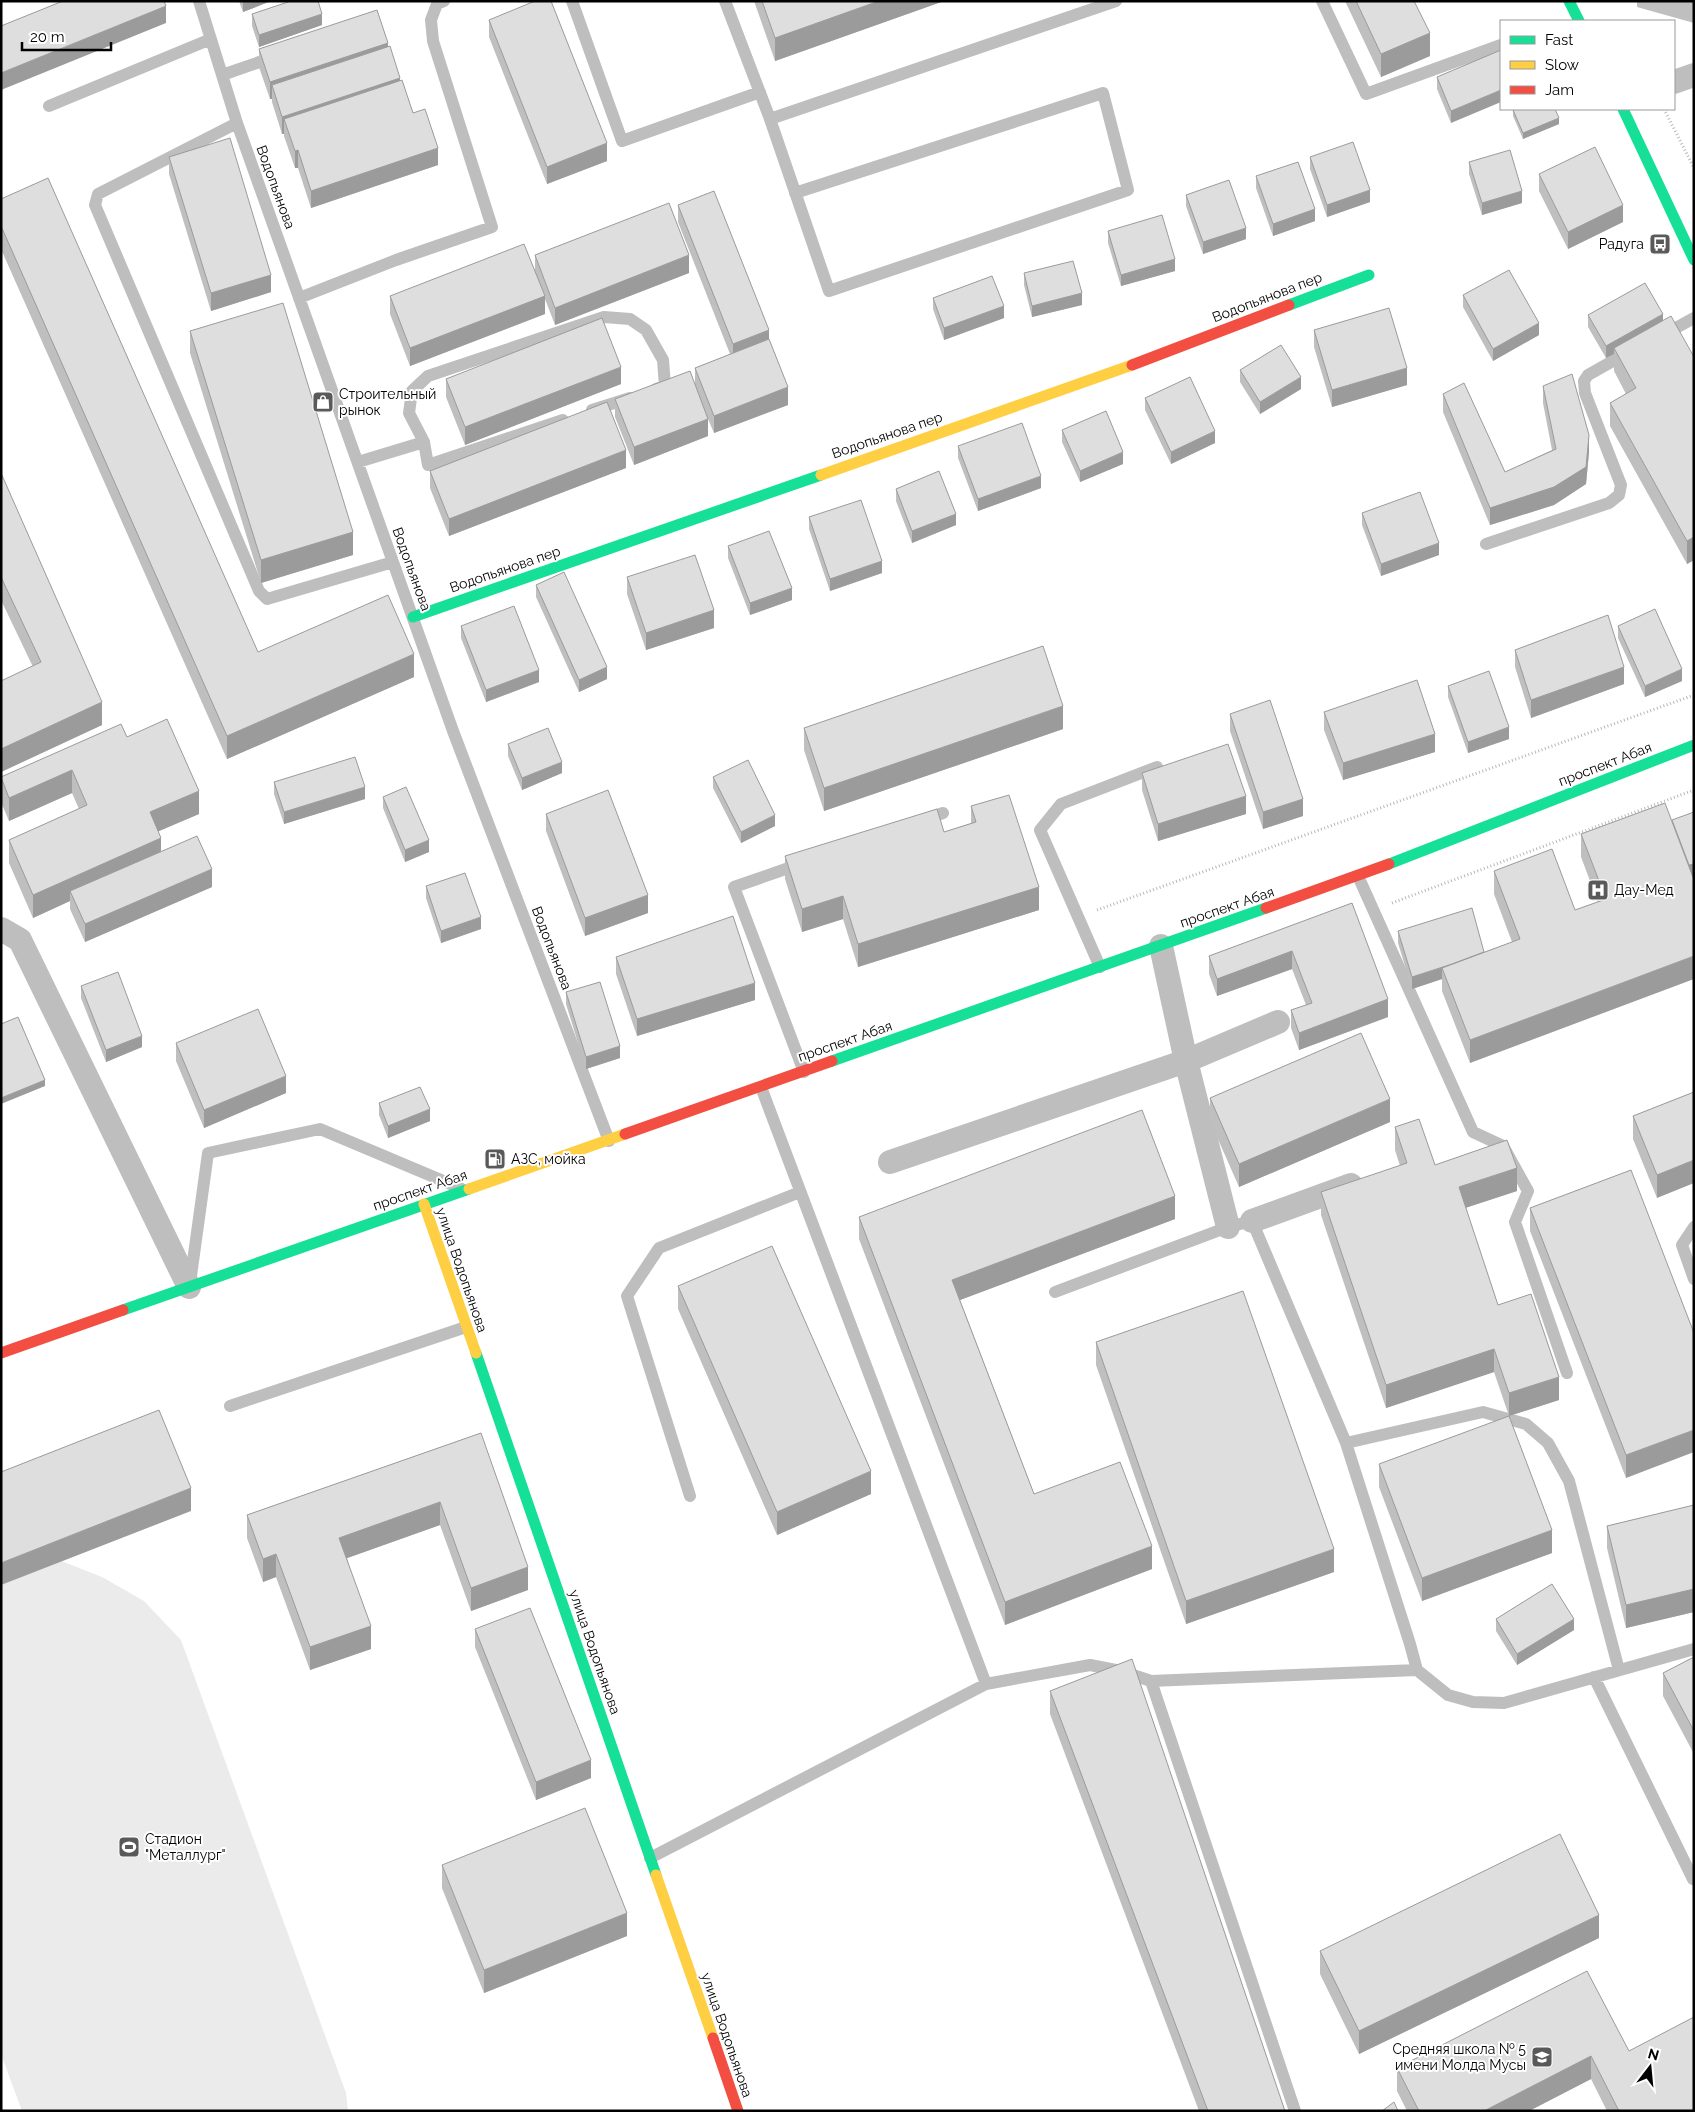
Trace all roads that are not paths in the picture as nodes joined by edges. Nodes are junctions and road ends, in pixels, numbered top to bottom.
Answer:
1 (200, 1) edge
2 (444, 1) edge
3 (572, 1) edge
4 (725, 1) edge
5 (1116, 1) edge
6 (1322, 1) edge
7 (1569, 1) edge
8 (1575, 20) edge
9 (211, 39) junction
10 (1500, 45) edge
11 (285, 54) edge
12 (222, 75) junction
13 (1694, 75) edge
14 (1675, 82) edge
15 (760, 92) junction
16 (49, 106) dead end
17 (1623, 110) edge
18 (770, 119) junction
19 (237, 123) junction
20 (795, 193) junction
21 (1694, 260) edge
22 (1369, 275) dead end
23 (300, 298) junction
24 (1694, 318) edge
25 (1650, 341) edge
26 (1635, 349) edge
27 (424, 442) junction
28 (358, 462) junction
29 (1486, 544) dead end
30 (393, 562) junction
31 (413, 617) junction
32 (1694, 745) edge
33 (1157, 767) edge
34 (943, 813) dead end
35 (907, 826) edge
36 (816, 858) edge
37 (1358, 876) junction
38 (1, 929) edge
39 (1161, 946) junction
40 (1100, 967) junction
41 (1278, 1022) dead end
42 (1186, 1061) junction
43 (804, 1072) junction
44 (761, 1087) junction
45 (609, 1141) junction
46 (890, 1162) dead end
47 (1372, 1177) edge
48 (465, 1190) junction
49 (800, 1192) junction
50 (424, 1204) junction
51 (1252, 1222) junction
52 (1694, 1226) edge
53 (1228, 1227) junction
54 (1694, 1279) edge
55 (189, 1287) junction
56 (1056, 1292) dead end
57 (466, 1327) junction
58 (1, 1353) edge
59 (1567, 1373) dead end
60 (230, 1406) dead end
61 (1346, 1443) junction
62 (690, 1496) dead end
63 (1694, 1649) edge
64 (1417, 1670) junction
65 (1619, 1670) junction
66 (1594, 1677) junction
67 (1151, 1682) junction
68 (986, 1684) junction
69 (650, 1858) junction
70 (1693, 1880) edge
71 (738, 2111) edge
72 (1296, 2111) edge

1 - 9 lane, Водопьянова
2 - 23 lane
3 - 15 lane
4 - 15 lane
5 - 18 lane
6 - 10 lane
7 - 8 main road
9 - 12 lane, Водопьянова
9 - 16 lane
11 - 12 lane
12 - 19 lane, Водопьянова
13 - 14 street
15 - 18 lane
17 - 21 main road
18 - 20 lane
19 - 23 lane, Водопьянова
19 - 30 lane
20 - 20 lane
22 - 31 main road, Водопьянова пер
23 - 28 lane, Водопьянова
24 - 25 lane
26 - 29 lane
27 - 27 lane
27 - 28 lane
28 - 30 lane, Водопьянова
30 - 31 lane, Водопьянова
31 - 45 lane, Водопьянова
32 - 37 main road, проспект Абая
33 - 40 lane
34 - 35 lane
36 - 43 lane
37 - 39 main road, проспект Абая
37 - 59 lane
38 - 55 street
39 - 40 main road, проспект Абая
39 - 42 street
40 - 43 main road, проспект Абая
41 - 42 street
42 - 46 street
42 - 53 street
43 - 44 main road, проспект Абая
44 - 45 main road, проспект Абая
44 - 49 lane
45 - 48 main road, проспект Абая
47 - 51 street
48 - 50 main road, проспект Абая
48 - 55 lane
49 - 62 lane
49 - 68 lane
50 - 55 main road, проспект Абая
50 - 57 main road, улица Водопьянова
51 - 53 lane
51 - 61 lane
52 - 54 lane
53 - 56 lane
55 - 58 main road, проспект Абая
57 - 60 lane
57 - 69 main road, улица Водопьянова
61 - 64 lane
61 - 65 lane
63 - 65 lane
64 - 66 lane
64 - 67 lane
65 - 66 lane
66 - 70 lane
67 - 68 lane
67 - 72 lane
68 - 69 lane
69 - 71 main road, улица Водопьянова

